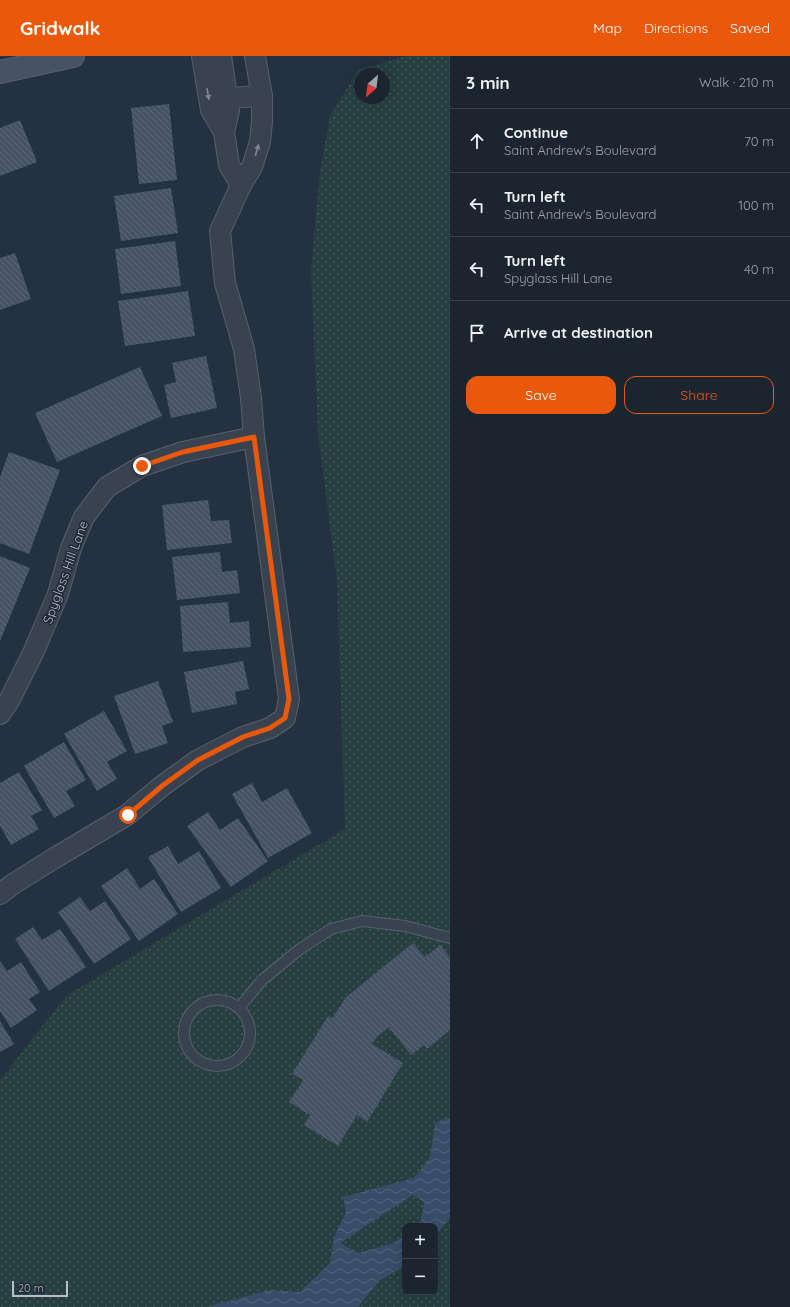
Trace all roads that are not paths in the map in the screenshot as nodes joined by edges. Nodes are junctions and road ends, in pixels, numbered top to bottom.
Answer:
1 (73, 56) edge
2 (202, 56) edge
3 (220, 56) edge
4 (255, 56) edge
5 (0, 72) edge
6 (262, 96) junction
7 (228, 98) junction
8 (224, 132) junction
9 (241, 185) junction
10 (254, 437) junction
11 (0, 714) edge
12 (0, 894) edge
13 (450, 938) edge
14 (238, 1008) junction

1 - 5 street
2 -> 8 street
3 - 7 street
4 - 6 street
6 - 7 street
9 -> 6 street
7 - 8 street
8 - 9 street
9 - 10 street
10 - 11 street, Spyglass Hill Lane
10 - 12 street
13 - 14 lane
14 - 14 lane

